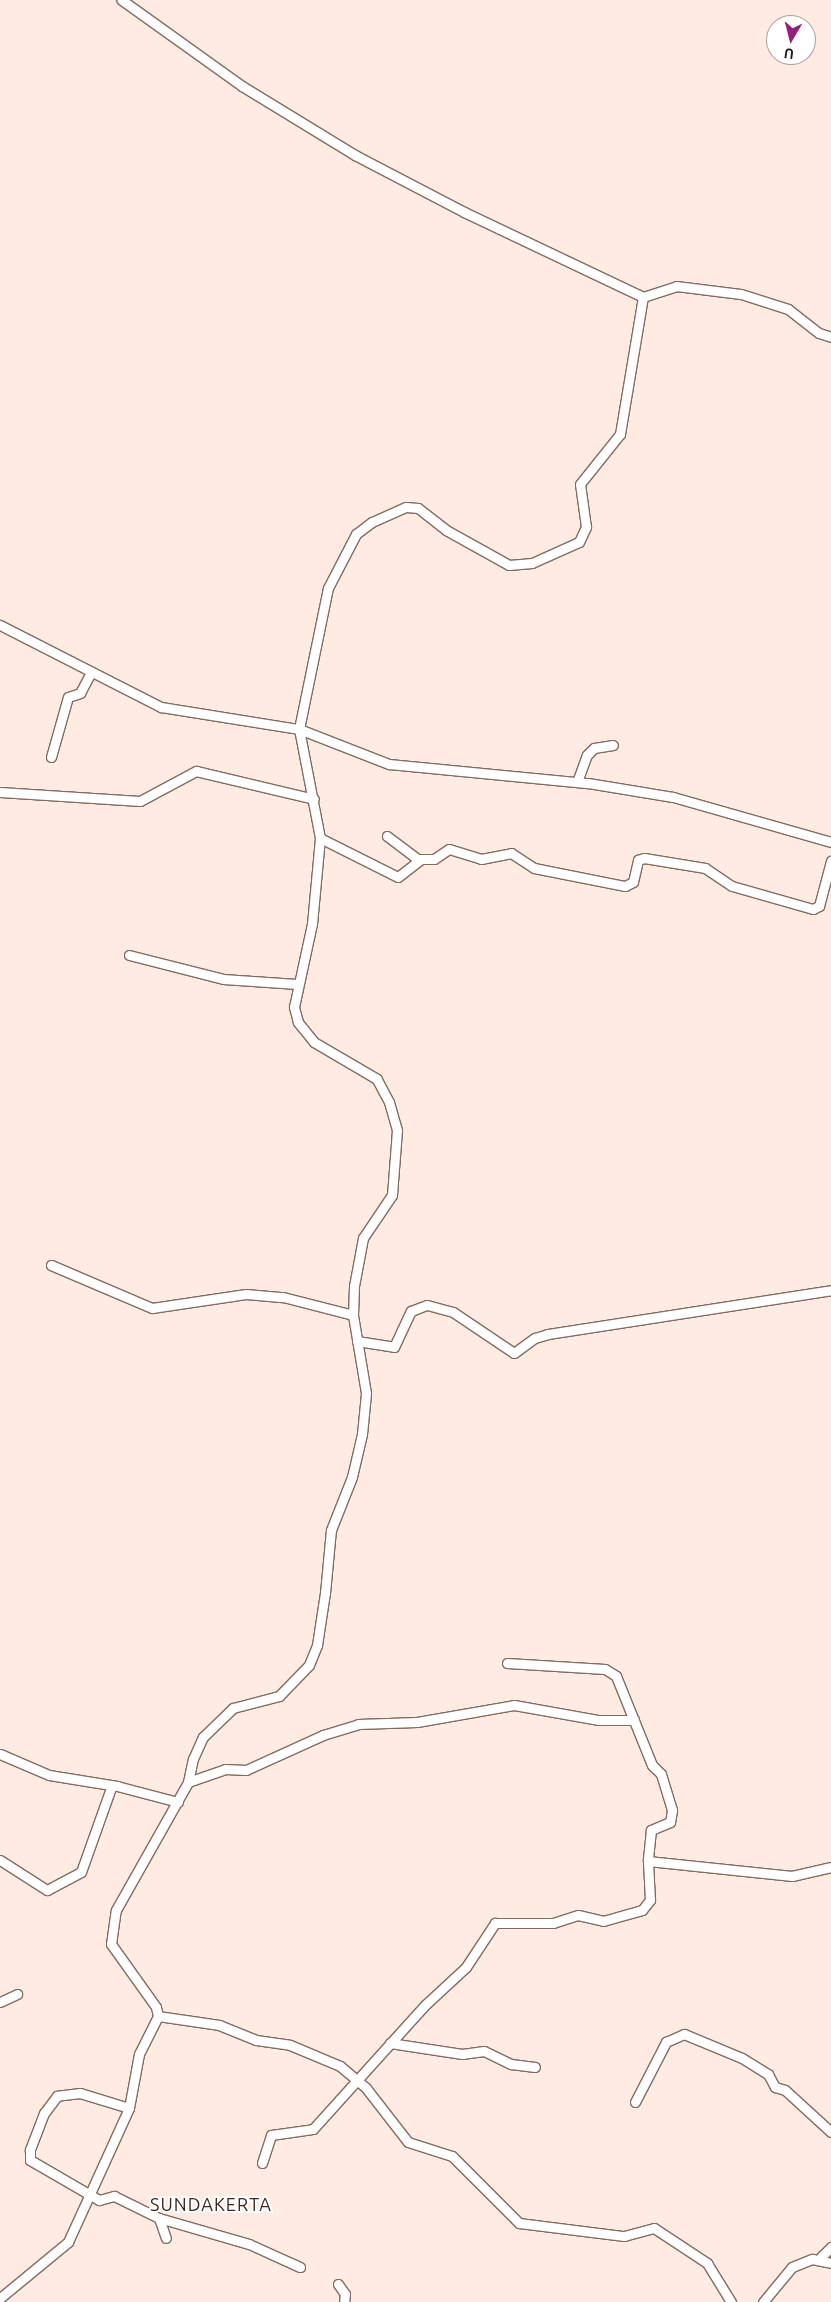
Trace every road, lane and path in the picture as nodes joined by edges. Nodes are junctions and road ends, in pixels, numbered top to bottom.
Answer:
1 (122, 0) edge
2 (643, 296) junction
3 (831, 337) edge
4 (0, 625) edge
5 (91, 672) junction
6 (299, 728) junction
7 (613, 745) dead end
8 (50, 757) dead end
9 (577, 782) junction
10 (0, 792) edge
11 (314, 799) junction
12 (387, 836) dead end
13 (320, 838) junction
14 (831, 842) edge
15 (419, 860) junction
16 (831, 861) edge
17 (129, 955) dead end
18 (297, 984) junction
19 (51, 1265) dead end
20 (831, 1290) edge
21 (352, 1315) junction
22 (357, 1341) junction
23 (507, 1662) dead end
24 (634, 1720) junction
25 (0, 1754) edge
26 (188, 1782) junction
27 (112, 1785) junction
28 (178, 1802) junction
29 (0, 1860) edge
30 (648, 1862) junction
31 (831, 1867) edge
32 (17, 1994) dead end
33 (0, 2002) edge
34 (158, 2016) junction
35 (390, 2043) junction
36 (535, 2067) dead end
37 (357, 2079) junction
38 (635, 2102) dead end
39 (129, 2108) junction
40 (831, 2132) edge
41 (262, 2163) dead end
42 (90, 2195) junction
43 (159, 2218) junction
44 (166, 2238) dead end
45 (831, 2247) edge
46 (820, 2258) junction
47 (831, 2263) edge
48 (300, 2267) dead end
49 (338, 2284) dead end
50 (0, 2298) edge
51 (344, 2302) edge
52 (731, 2302) edge
53 (763, 2302) edge

1 - 2 street
2 - 3 street
2 - 6 street
4 - 5 street
5 - 6 street
5 - 8 street
6 - 9 street
6 - 11 street
7 - 9 street
9 - 14 street
10 - 11 street
11 - 13 street
12 - 15 street
13 - 15 street
13 - 18 street
15 - 16 street
17 - 18 street
18 - 21 street
19 - 21 street
20 - 22 street
21 - 22 street
22 - 26 street
23 - 24 street
24 - 26 street
24 - 30 street
25 - 27 street
26 - 28 street
27 - 28 street
27 - 29 street
28 - 34 street
30 - 31 street
30 - 35 street
32 - 33 street
34 - 37 street
34 - 39 street
35 - 36 street
35 - 37 street
37 - 41 street
37 - 52 street
38 - 40 street
39 - 42 street
39 - 42 street
42 - 43 street
42 - 50 street
43 - 44 street
43 - 48 street
45 - 46 street
46 - 47 street
46 - 53 street
49 - 51 street

